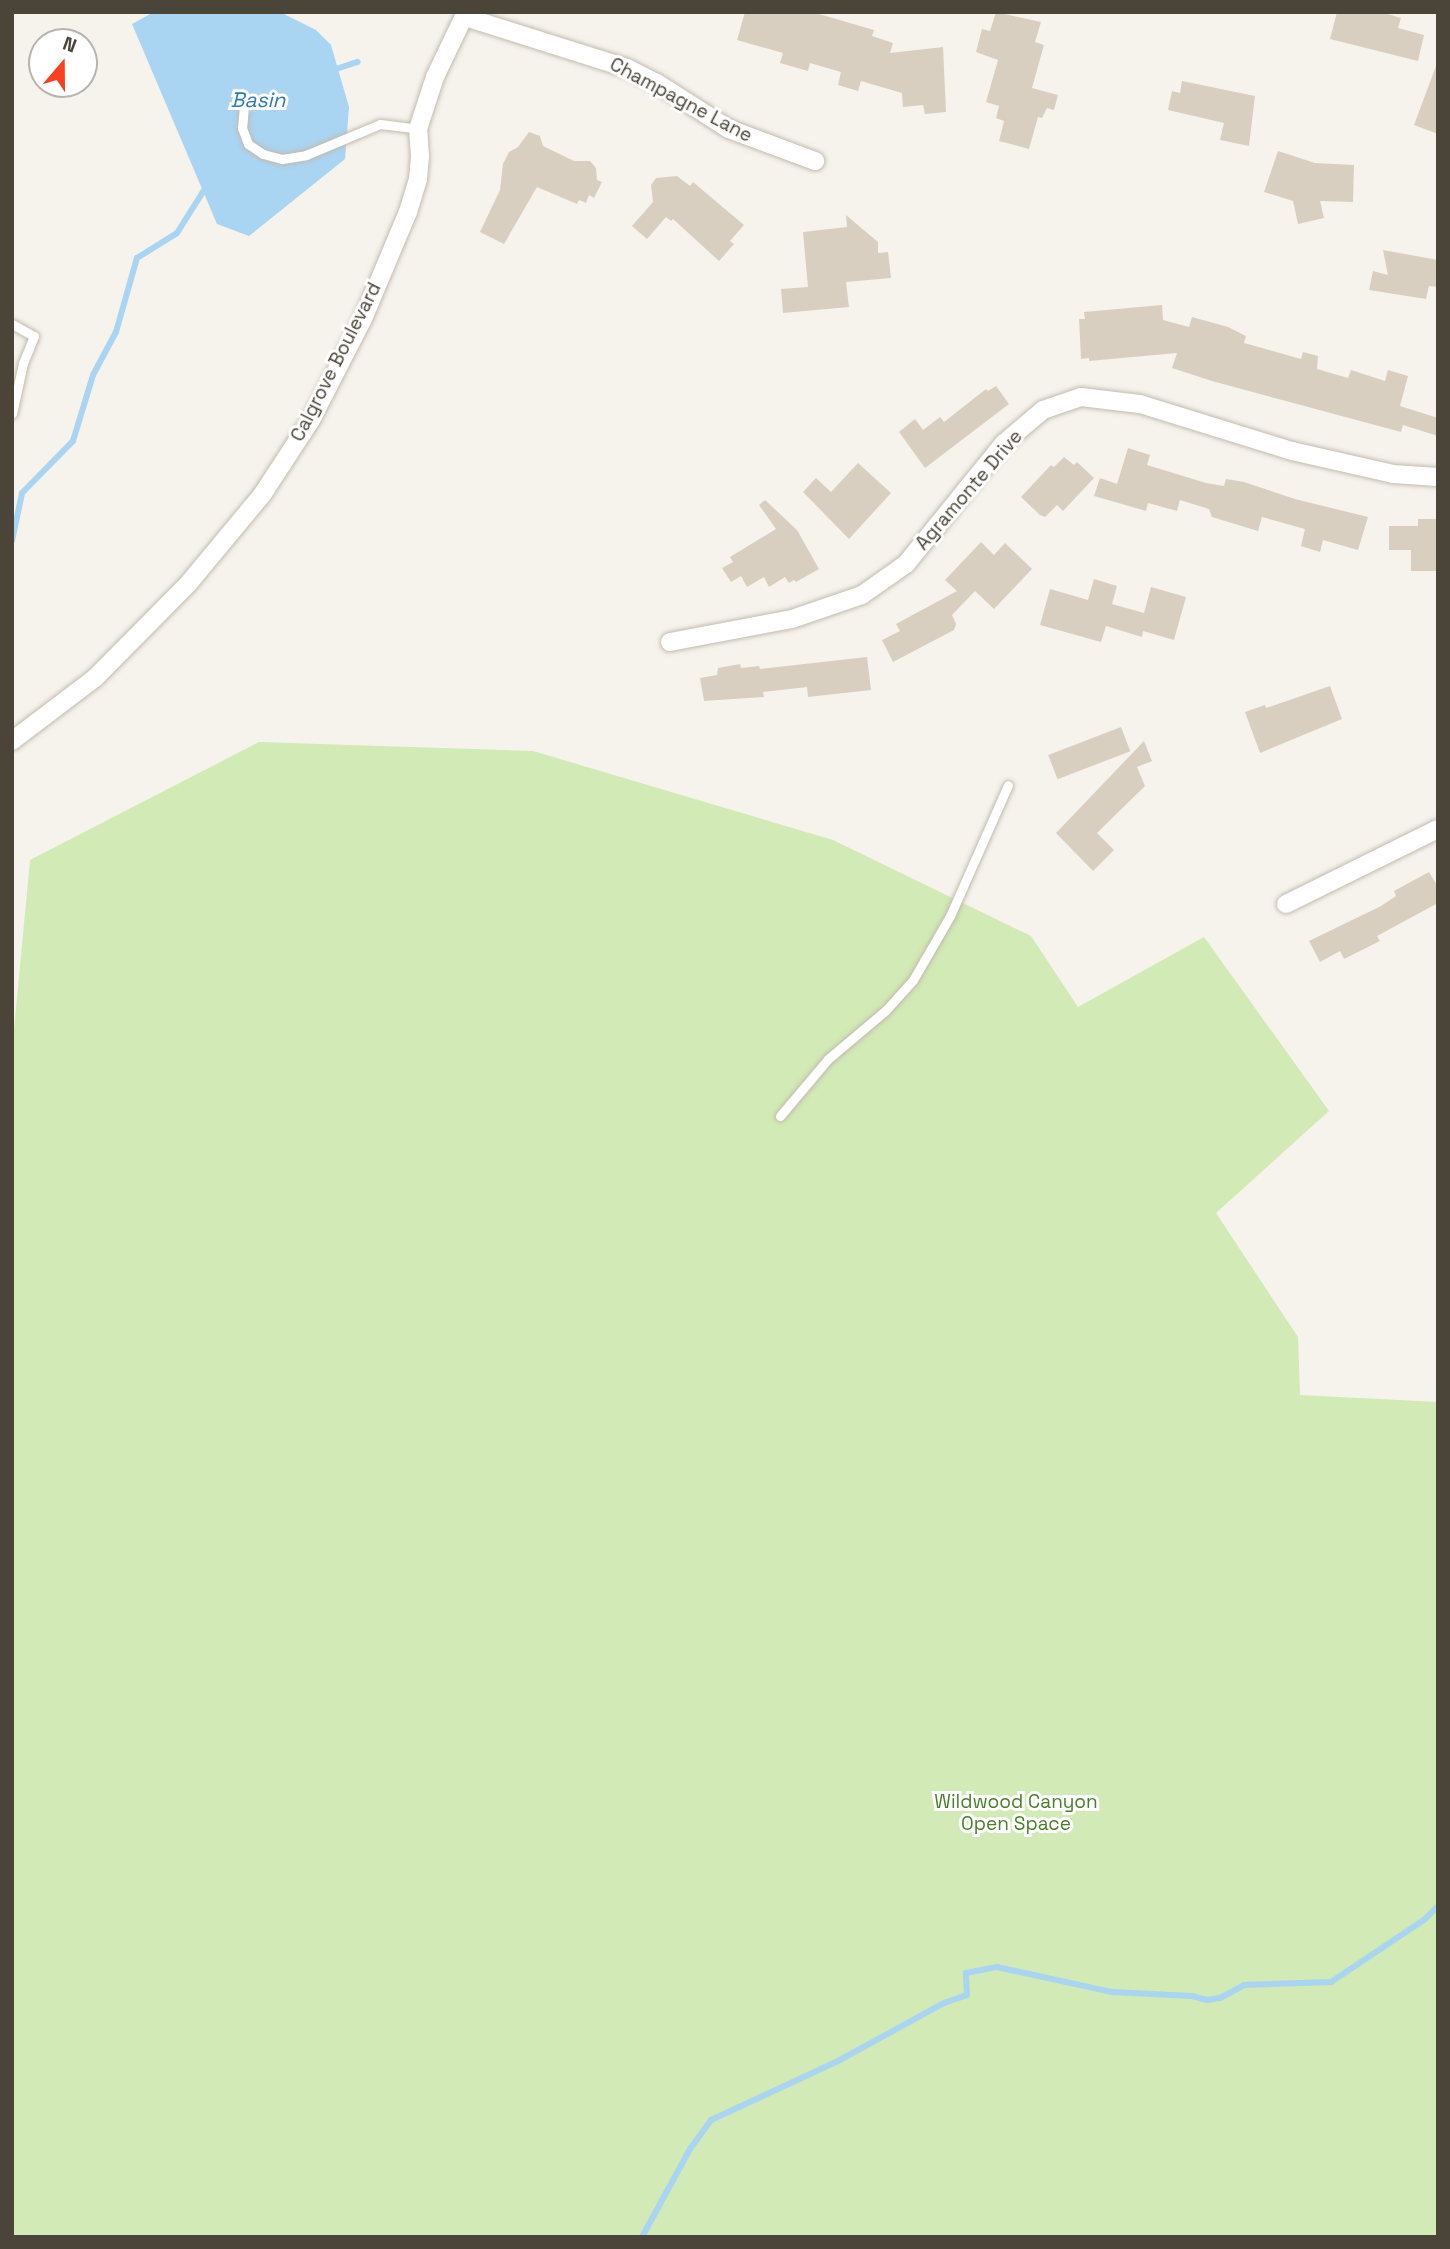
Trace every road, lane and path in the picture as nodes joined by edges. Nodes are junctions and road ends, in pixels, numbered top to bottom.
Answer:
1 (466, 15) edge
2 (244, 106) dead end
3 (418, 129) junction
4 (815, 161) dead end
5 (12, 324) edge
6 (12, 414) edge
7 (1438, 477) edge
8 (670, 642) dead end
9 (12, 741) edge
10 (1009, 785) dead end
11 (1438, 829) edge
12 (1286, 904) dead end
13 (780, 1116) dead end

1 - 3 street, Calgrove Boulevard
1 - 4 street, Champagne Lane
2 - 3 lane
3 - 9 street, Calgrove Boulevard
5 - 6 lane
7 - 8 street, Agramonte Drive
10 - 13 lane
11 - 12 street

